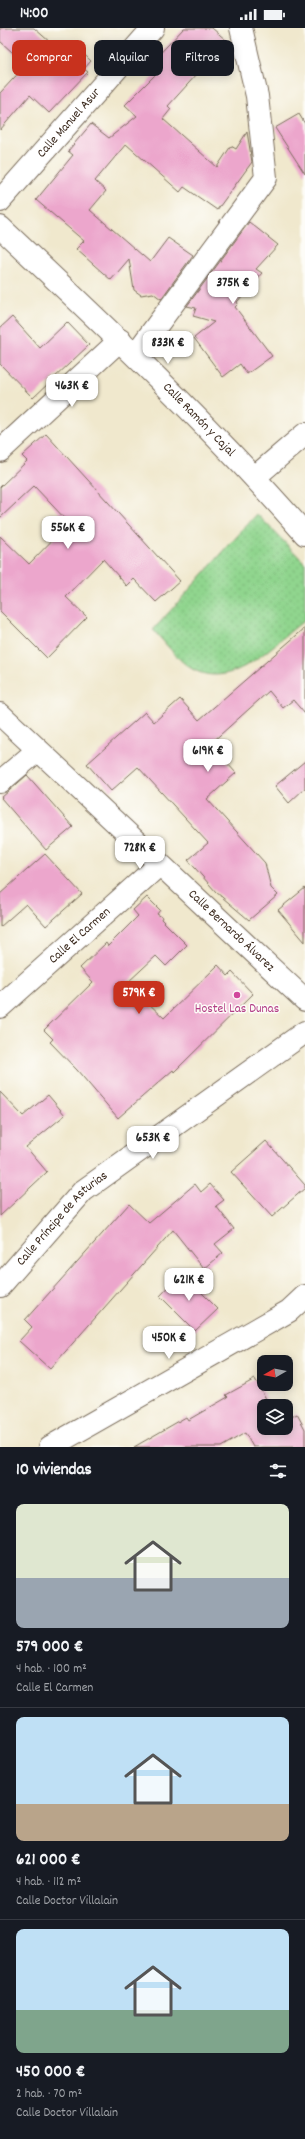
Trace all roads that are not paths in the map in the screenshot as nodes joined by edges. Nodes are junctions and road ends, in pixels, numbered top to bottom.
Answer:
1 (153, 28) edge
2 (241, 28) edge
3 (0, 201) edge
4 (0, 227) edge
5 (128, 348) junction
6 (305, 434) edge
7 (0, 451) edge
8 (255, 477) junction
9 (305, 534) edge
10 (0, 714) edge
11 (38, 750) junction
12 (0, 782) edge
13 (159, 865) junction
14 (305, 1000) edge
15 (0, 1007) edge
16 (305, 1032) edge
17 (0, 1286) edge
18 (305, 1296) edge
19 (50, 1447) edge

1 - 3 street, Calle Manuel Asur
2 - 5 street
4 - 5 street, Calle Ramón y Cajal
5 - 7 street
5 - 8 street, Calle Ramón y Cajal
6 - 8 street
8 - 9 street, Calle Ramón y Cajal
10 - 11 street, Calle Bernardo Álvarez
11 - 12 street
11 - 13 street, Calle Bernardo Álvarez
13 - 14 street, Calle Bernardo Álvarez
13 - 15 street, Calle El Carmen
16 - 17 street, Calle Príncipe de Asturias
18 - 19 street

